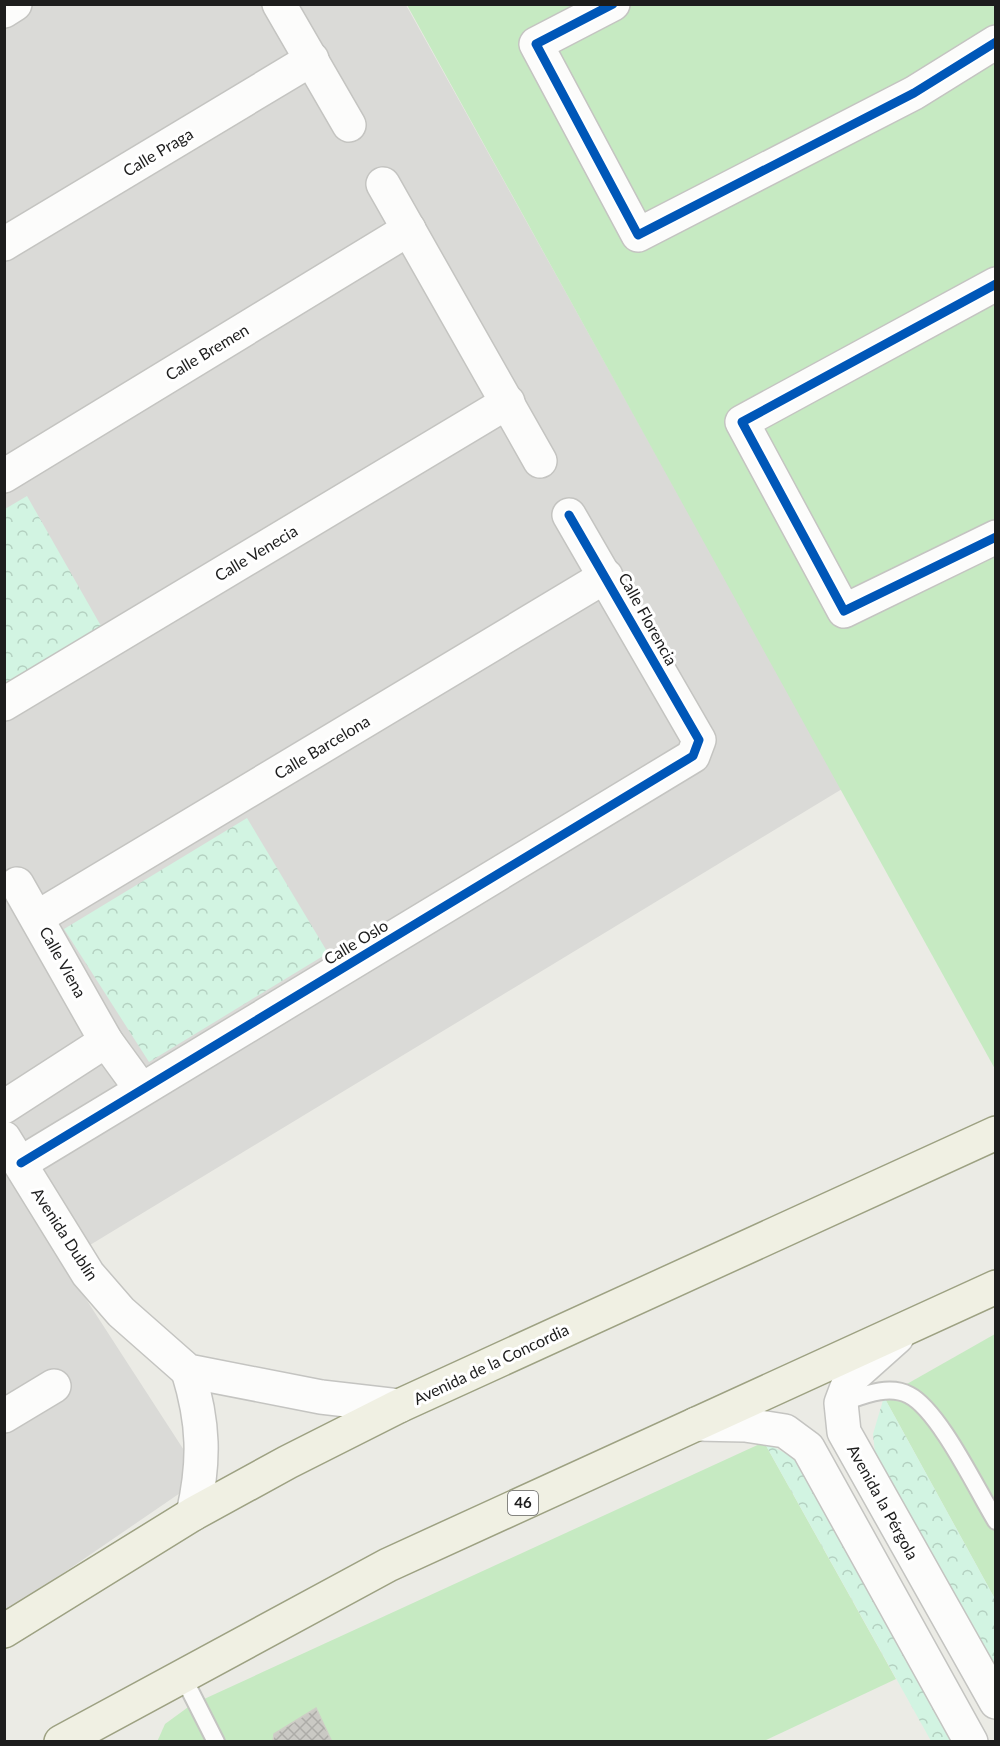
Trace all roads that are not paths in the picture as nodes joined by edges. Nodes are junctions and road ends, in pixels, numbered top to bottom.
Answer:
1 (15, 4) edge
2 (279, 4) edge
3 (613, 4) edge
4 (4, 11) edge
5 (996, 42) edge
6 (312, 59) junction
7 (349, 125) dead end
8 (383, 184) dead end
9 (409, 229) junction
10 (4, 244) edge
11 (996, 285) edge
12 (508, 402) junction
13 (540, 461) dead end
14 (4, 476) edge
15 (569, 515) dead end
16 (996, 537) edge
17 (606, 576) junction
18 (4, 704) edge
19 (699, 740) joint
20 (17, 884) dead end
21 (38, 917) junction
22 (106, 1041) junction
23 (141, 1089) junction
24 (4, 1107) edge
25 (996, 1133) edge
26 (13, 1150) edge
27 (996, 1287) edge
28 (923, 1318) junction
29 (188, 1371) junction
30 (54, 1386) dead end
31 (841, 1403) junction
32 (399, 1406) junction
33 (4, 1416) edge
34 (696, 1424) junction
35 (193, 1514) junction
36 (996, 1521) edge
37 (4, 1631) edge
38 (182, 1675) junction
39 (996, 1702) edge
40 (129, 1703) junction
41 (61, 1742) edge
42 (102, 1742) edge
43 (216, 1742) edge
44 (971, 1742) edge

1 - 4 street
2 - 6 street
3 - 5 street
6 - 7 street
6 - 10 street, Calle Praga
8 - 9 street
9 - 12 street
9 - 14 street, Calle Bremen
11 - 16 street
12 - 13 street
12 - 18 street, Calle Venecia
15 - 17 street, Calle Florencia
17 - 19 street, Calle Florencia
17 - 21 street, Calle Barcelona
19 - 23 street, Calle Oslo
20 - 21 street, Calle Viena
21 - 22 street, Calle Viena
22 - 23 street, Calle Viena
22 - 24 street
23 - 26 street, Calle Oslo
25 - 32 main road, Avenida de la Concordia
26 - 29 street, Avenida Dublín
27 - 28 main road, 46
28 - 31 street
28 - 34 main road, 46
29 - 32 street
29 - 35 street
30 - 33 street
31 - 36 lane
31 - 39 street, Avenida la Pérgola
32 - 35 main road, Avenida de la Concordia
34 - 38 main road, 46
34 - 44 street
35 - 37 main road, Avenida de la Concordia
38 - 40 main road, 46
38 - 43 lane
40 - 41 main road, 46
40 - 42 street

